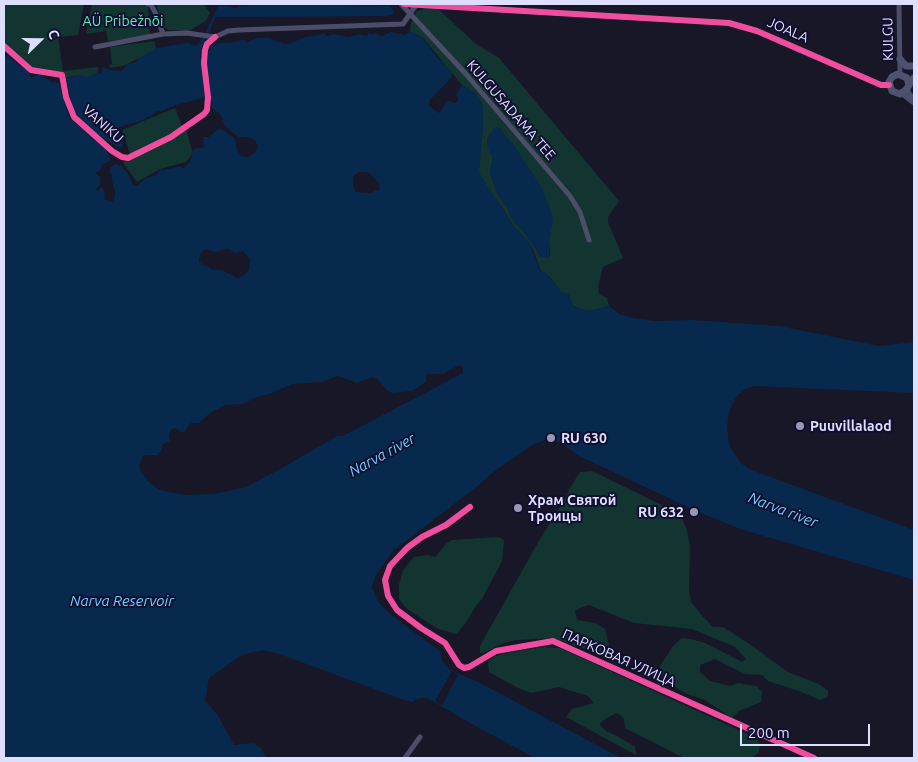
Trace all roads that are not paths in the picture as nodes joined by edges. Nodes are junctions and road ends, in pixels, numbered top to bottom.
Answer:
1 (148, 4) edge
2 (403, 4) edge
3 (899, 4) edge
4 (416, 5) edge
5 (463, 5) edge
6 (410, 14) junction
7 (163, 34) junction
8 (213, 36) junction
9 (4, 46) edge
10 (95, 47) dead end
11 (900, 59) junction
12 (914, 67) edge
13 (902, 75) junction
14 (914, 78) edge
15 (889, 85) junction
16 (905, 91) junction
17 (914, 98) edge
18 (914, 102) edge
19 (589, 240) dead end
20 (470, 507) dead end
21 (420, 737) dead end
22 (405, 758) edge
23 (814, 758) edge

1 - 7 street
2 - 4 street, JOALA
2 - 6 street, KULGUSADAMA TEE
3 - 11 street, KULGU
4 - 5 street, JOALA
4 - 6 street
5 - 15 street, JOALA
6 - 8 street
6 - 19 street, KULGUSADAMA TEE
7 - 8 street
7 - 10 street
8 - 9 street, VANIKU
11 - 12 main road
11 - 13 street, KULGU
12 - 13 main road
13 - 15 main road
13 - 16 main road
14 - 16 main road
15 - 16 main road
16 - 17 street
16 - 18 street
20 - 23 street, ПАРКОВАЯ УЛИЦА
21 - 22 street

